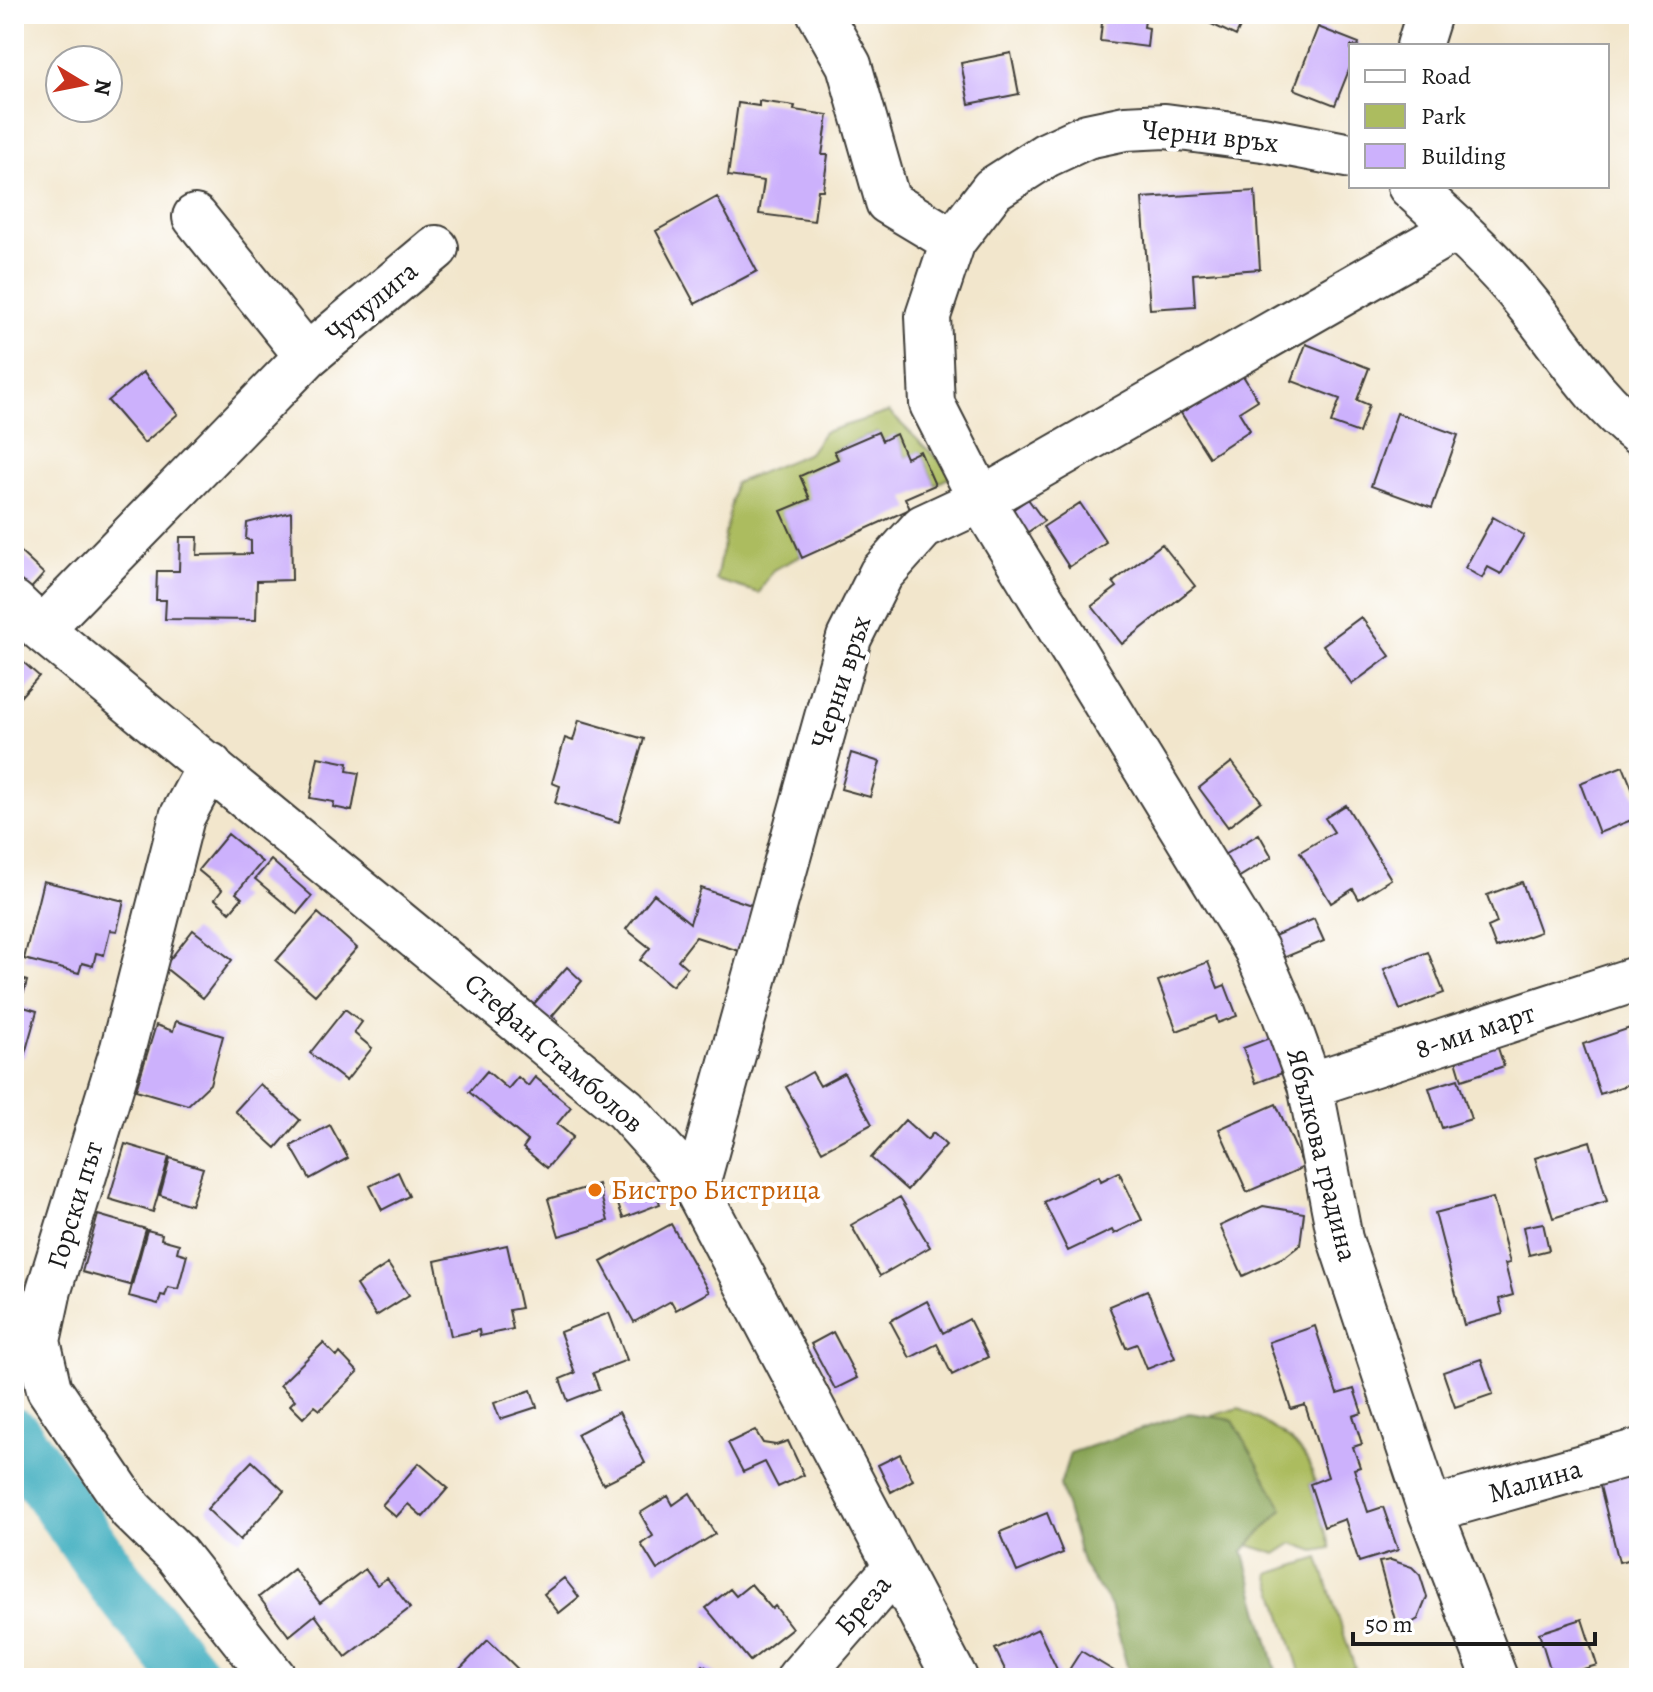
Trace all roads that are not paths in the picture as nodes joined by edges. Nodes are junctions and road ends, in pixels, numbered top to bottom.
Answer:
1 (820, 14) edge
2 (1429, 14) edge
3 (1420, 44) edge
4 (1349, 156) edge
5 (1412, 188) edge
6 (195, 217) dead end
7 (1457, 228) junction
8 (953, 241) junction
9 (436, 248) dead end
10 (307, 356) junction
11 (1639, 433) edge
12 (981, 500) junction
13 (28, 616) edge
14 (210, 765) junction
15 (1639, 978) edge
16 (1310, 1085) junction
17 (696, 1188) junction
18 (49, 1290) junction
19 (14, 1318) edge
20 (1639, 1451) edge
21 (1430, 1510) junction
22 (896, 1567) junction
23 (274, 1678) edge
24 (799, 1678) edge
25 (955, 1678) edge
26 (1495, 1678) edge

1 - 8 street
2 - 3 street
4 - 8 street, Черни връх
5 - 7 street
6 - 10 street
7 - 11 street
7 - 12 street
8 - 12 street, Черни връх
9 - 10 street, Чучулига
10 - 13 street, Чучулига
12 - 16 street, Ябълкова градина
12 - 17 street, Черни връх
13 - 14 street, Стефан Стамболов
14 - 17 street, Стефан Стамболов
14 - 18 street, Горски път
15 - 16 street, 8-ми март
16 - 21 street, Ябълкова градина
17 - 22 street, Стефан Стамболов
18 - 19 street
18 - 23 street, Горски път
20 - 21 street, Малина
21 - 26 street, Ябълкова градина
22 - 24 street, Бреза
22 - 25 street, Стефан Стамболов

